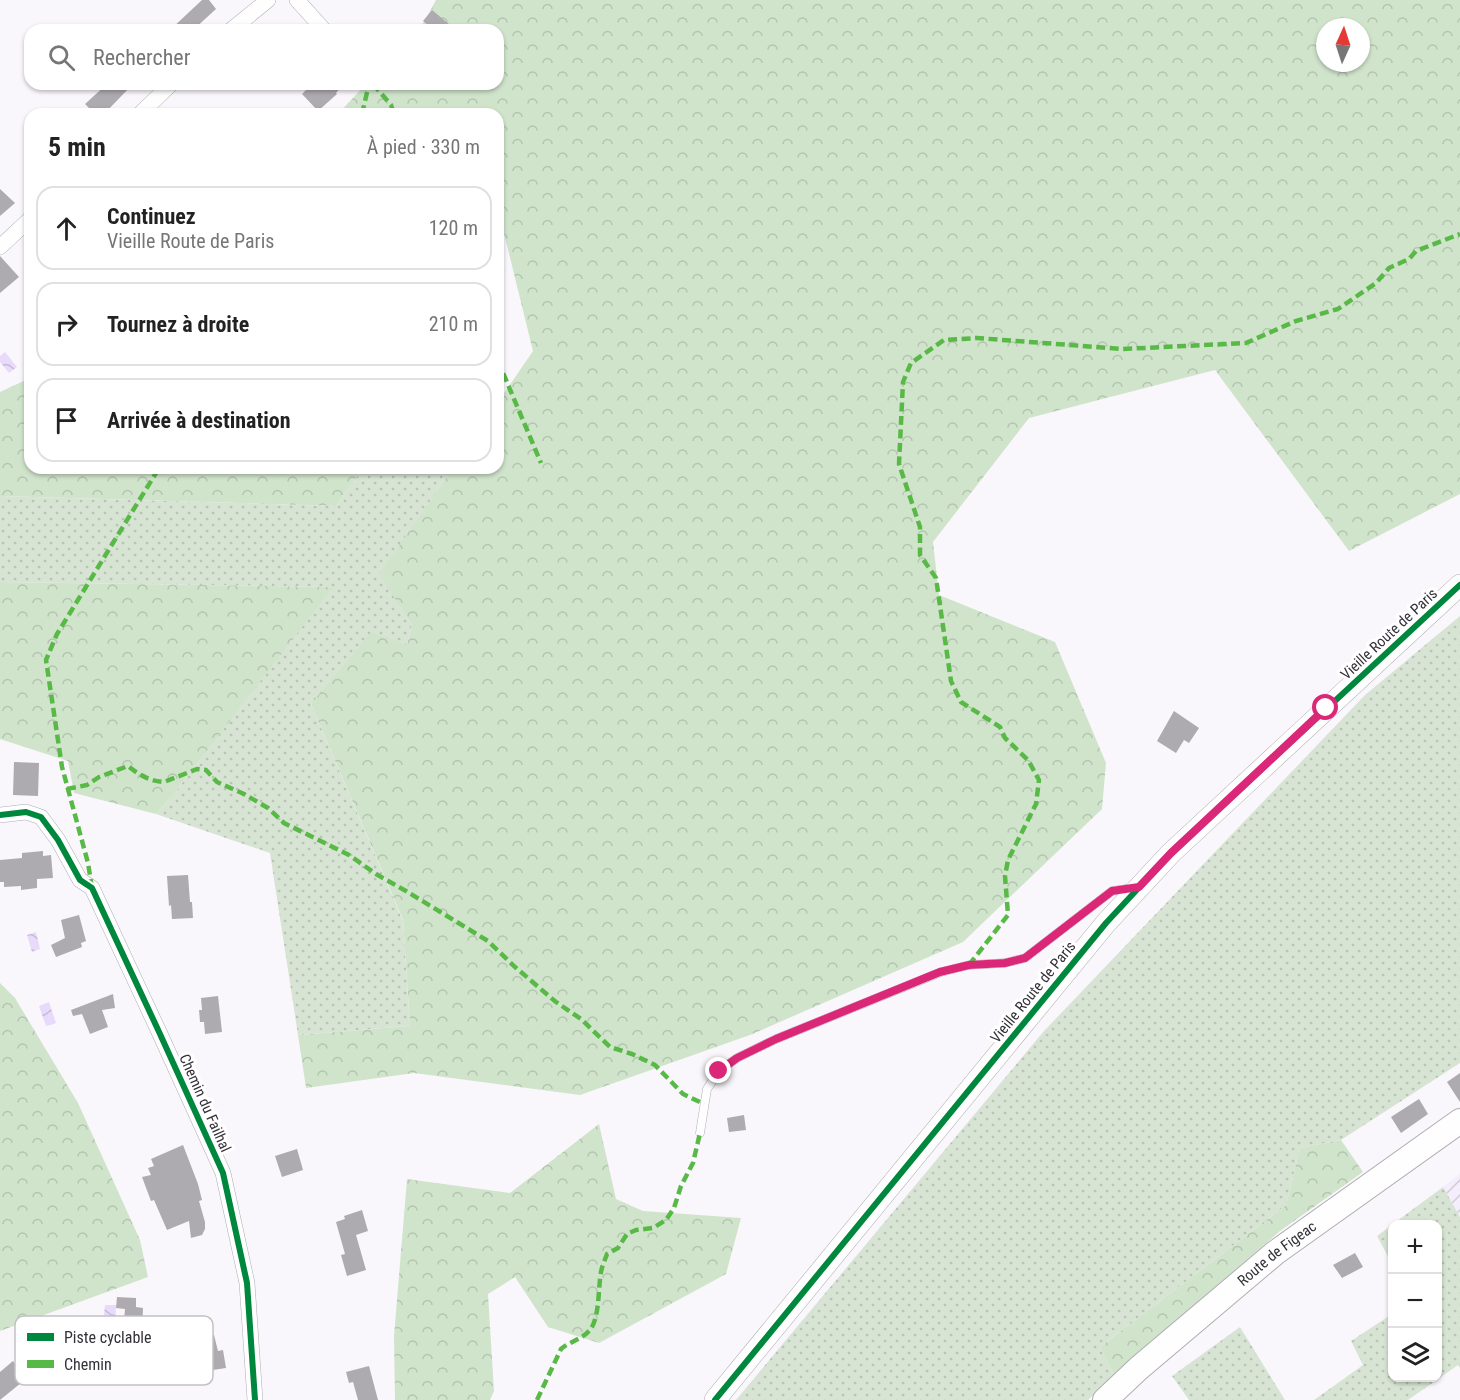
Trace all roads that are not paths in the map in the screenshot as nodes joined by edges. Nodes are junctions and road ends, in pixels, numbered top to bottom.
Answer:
1 (268, 0) edge
2 (297, 0) edge
3 (238, 24) edge
4 (319, 24) edge
5 (165, 90) edge
6 (146, 108) edge
7 (24, 225) edge
8 (0, 248) edge
9 (1460, 585) edge
10 (0, 815) edge
11 (1139, 887) junction
12 (1460, 1121) edge
13 (700, 1133) dead end
14 (255, 1400) edge
15 (715, 1400) edge
16 (1105, 1400) edge

1 - 3 street
2 - 4 street
5 - 6 street
7 - 8 street
9 - 11 street, Vieille Route de Paris
10 - 14 street, Chemin du Failhal
11 - 13 lane
11 - 15 street, Vieille Route de Paris
12 - 16 main road, Route de Figeac

